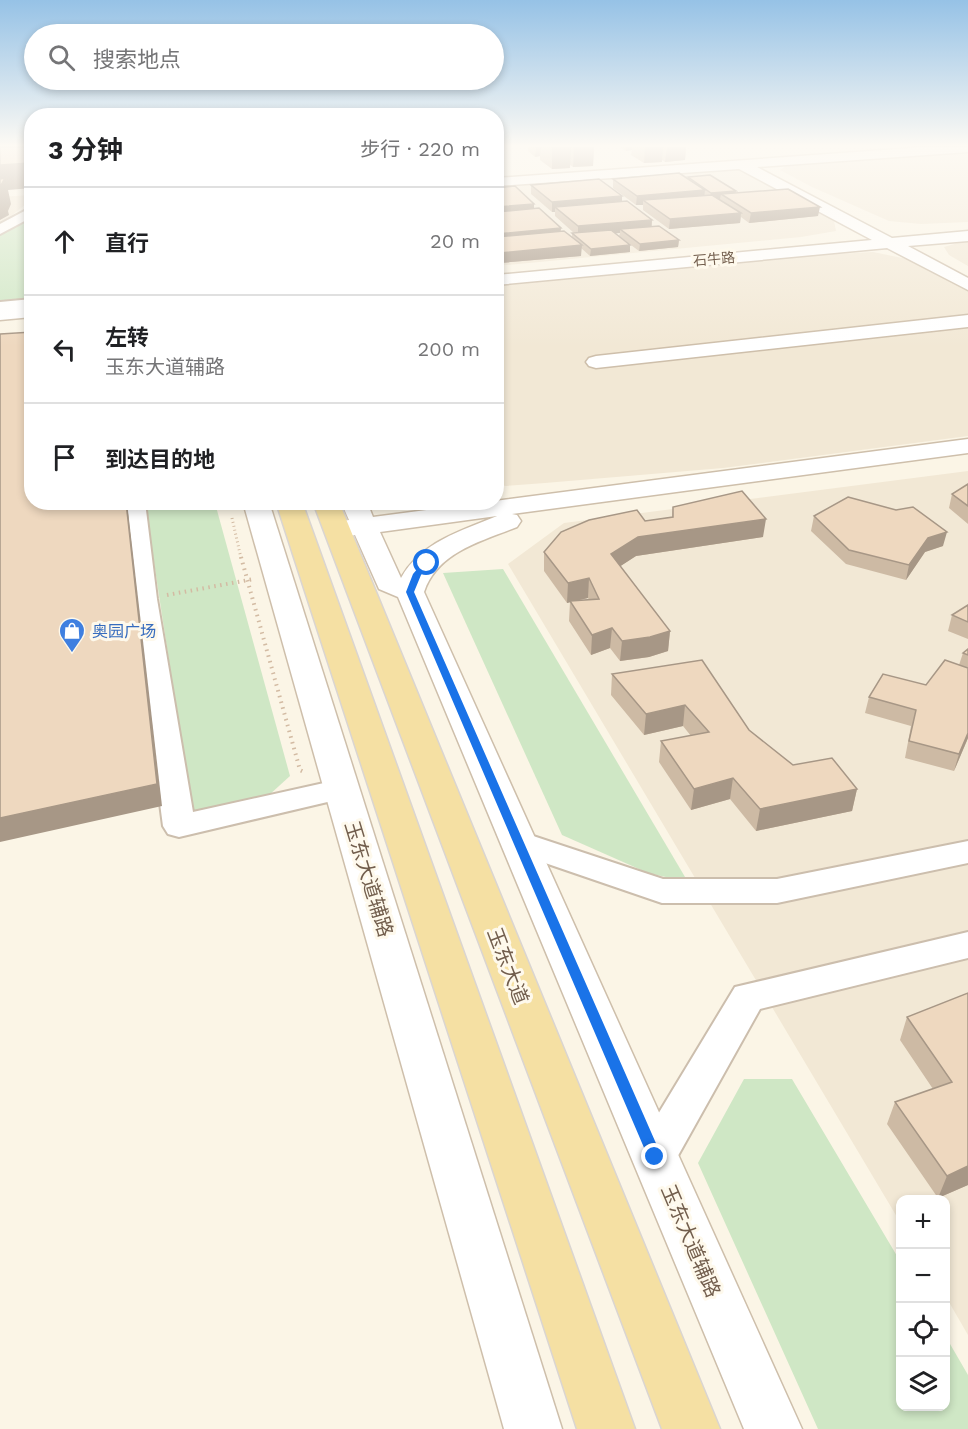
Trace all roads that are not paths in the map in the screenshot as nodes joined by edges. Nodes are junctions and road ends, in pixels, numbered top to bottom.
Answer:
1 (844, 214) edge
2 (24, 216) edge
3 (968, 228) edge
4 (0, 230) edge
5 (968, 236) edge
6 (890, 238) junction
7 (504, 269) edge
8 (968, 275) edge
9 (504, 279) edge
10 (968, 285) edge
11 (24, 305) edge
12 (0, 307) edge
13 (24, 312) edge
14 (0, 314) edge
15 (968, 321) edge
16 (24, 323) edge
17 (0, 325) edge
18 (596, 362) dead end
19 (968, 446) edge
20 (968, 458) edge
21 (504, 508) edge
22 (134, 510) edge
23 (258, 510) edge
24 (292, 510) edge
25 (432, 510) edge
26 (490, 510) edge
27 (468, 513) junction
28 (507, 521) junction
29 (349, 525) edge
30 (410, 592) junction
31 (342, 789) junction
32 (518, 842) junction
33 (968, 852) edge
34 (968, 945) edge
35 (655, 1157) junction
36 (533, 1429) edge
37 (606, 1429) edge
38 (691, 1429) edge
39 (773, 1429) edge

1 - 6 street
2 - 4 street
3 - 6 street, 石牛路
5 - 6 street, 石牛路
6 - 7 street, 石牛路
6 - 8 street
6 - 9 street, 石牛路
6 - 10 street
11 - 12 street
13 - 14 street
15 - 18 street
16 - 17 street
19 - 21 street
20 - 28 street
22 - 31 street
23 - 31 street, 玉东大道辅路
24 - 37 main road
25 - 27 street
26 - 27 street
27 - 29 street
28 - 29 street
28 - 30 street
29 - 30 street
29 - 38 main road, 玉东大道
30 - 32 street, 玉东大道辅路
31 - 36 street, 玉东大道辅路
32 - 33 street
32 - 35 street, 玉东大道辅路
34 - 35 street
35 - 39 street, 玉东大道辅路

